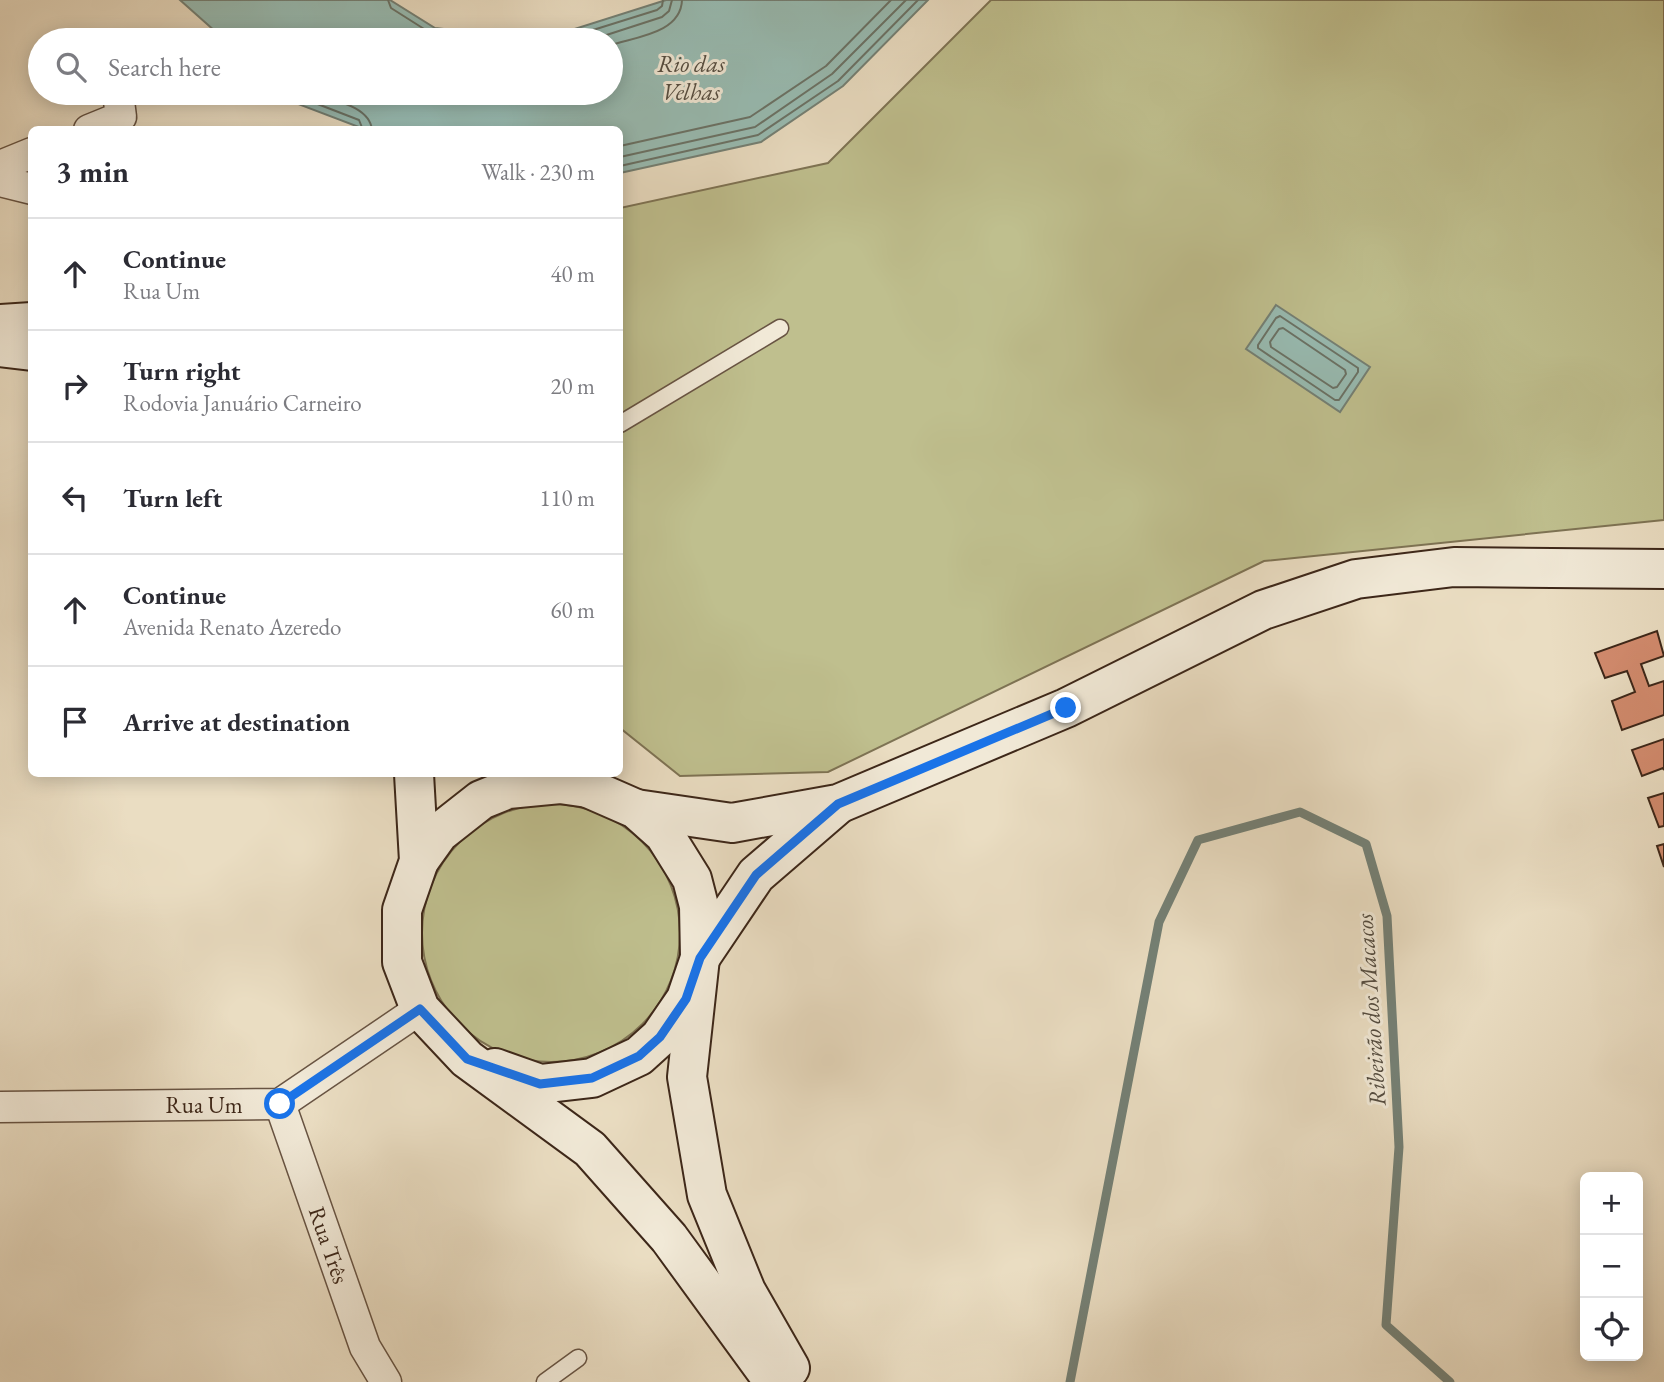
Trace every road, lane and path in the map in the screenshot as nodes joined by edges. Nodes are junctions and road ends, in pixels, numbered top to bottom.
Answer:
1 (120, 105) edge
2 (99, 126) edge
3 (28, 155) edge
4 (0, 166) edge
5 (0, 181) edge
6 (28, 187) edge
7 (28, 321) edge
8 (0, 324) edge
9 (780, 328) dead end
10 (0, 348) edge
11 (28, 351) edge
12 (623, 422) edge
13 (1664, 569) edge
14 (414, 777) edge
15 (580, 781) edge
16 (838, 804) junction
17 (636, 809) junction
18 (419, 861) junction
19 (700, 958) junction
20 (420, 1009) junction
21 (467, 1059) junction
22 (280, 1104) junction
23 (0, 1107) edge
24 (578, 1358) dead end
25 (386, 1382) edge
26 (545, 1382) edge
27 (774, 1382) edge
28 (798, 1382) edge

1 - 2 street
3 - 4 street
5 - 6 street
7 - 8 main road
9 - 12 lane
10 - 11 main road
13 - 16 main road
14 - 18 main road
15 - 17 main road
15 - 18 main road
16 - 17 main road
16 - 19 main road
17 - 19 main road
18 - 20 main road
19 - 21 main road
19 - 28 main road
20 - 21 main road
20 - 22 street
21 - 27 main road
22 - 23 street, Rua Um
22 - 25 street, Rua Três
24 - 26 lane

